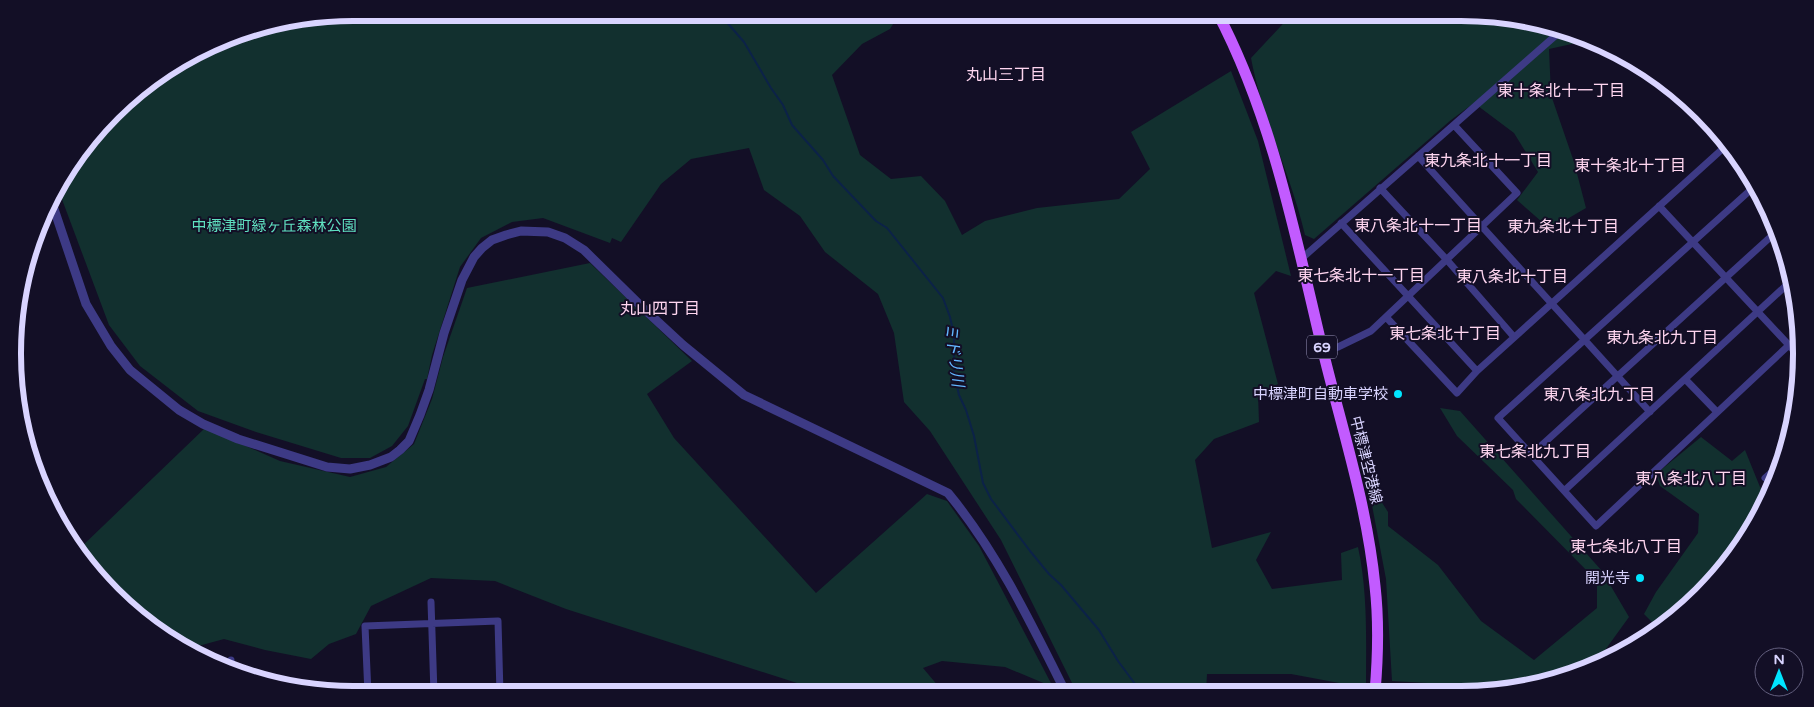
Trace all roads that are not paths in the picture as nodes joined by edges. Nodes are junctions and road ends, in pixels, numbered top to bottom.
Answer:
1 (1222, 21) edge
2 (1555, 36) edge
3 (1454, 125) junction
4 (1723, 150) edge
5 (1418, 156) junction
6 (1380, 188) junction
7 (1750, 191) edge
8 (1659, 206) junction
9 (54, 211) edge
10 (1341, 223) junction
11 (1482, 227) junction
12 (1771, 236) edge
13 (1693, 242) junction
14 (1301, 259) junction
15 (1447, 260) junction
16 (1726, 277) junction
17 (1785, 286) edge
18 (1408, 296) junction
19 (1552, 304) junction
20 (1758, 312) junction
21 (1386, 318) junction
22 (1514, 337) junction
23 (1585, 340) junction
24 (1793, 344) edge
25 (1790, 346) junction
26 (1793, 349) edge
27 (1323, 351) junction
28 (1477, 371) junction
29 (1617, 376) junction
30 (1686, 380) junction
31 (1650, 412) junction
32 (1717, 412) junction
33 (1532, 454) junction
34 (1770, 474) edge
35 (1765, 478) dead end
36 (1564, 490) junction
37 (431, 602) dead end
38 (431, 624) junction
39 (368, 686) edge
40 (434, 686) edge
41 (500, 686) edge
42 (1062, 686) edge
43 (1375, 686) edge

1 - 14 main road, 中標津空港線 / 69
2 - 3 street
3 - 5 street
3 - 11 street
4 - 8 street
5 - 6 street
5 - 11 street
6 - 10 street
6 - 15 street
7 - 13 street
8 - 13 street
8 - 19 street
9 - 42 street
10 - 14 street
10 - 18 street
11 - 15 street
11 - 19 street
12 - 16 street
13 - 16 street
13 - 23 street
14 - 27 main road, 中標津空港線 / 69
15 - 18 street
15 - 22 street
16 - 20 street
16 - 29 street
17 - 20 street
18 - 21 street
18 - 28 street
19 - 22 street
19 - 23 street
20 - 25 street
20 - 30 street
21 - 27 street
21 - 28 street
22 - 28 street
23 - 29 street
23 - 33 street
24 - 25 street
25 - 26 street
25 - 32 street
27 - 43 main road, 中標津空港線 / 69
29 - 31 street
29 - 33 street
30 - 31 street
30 - 32 street
31 - 36 street
32 - 36 street
33 - 36 street
34 - 35 street
37 - 38 street
38 - 39 street
38 - 40 street
38 - 41 street

